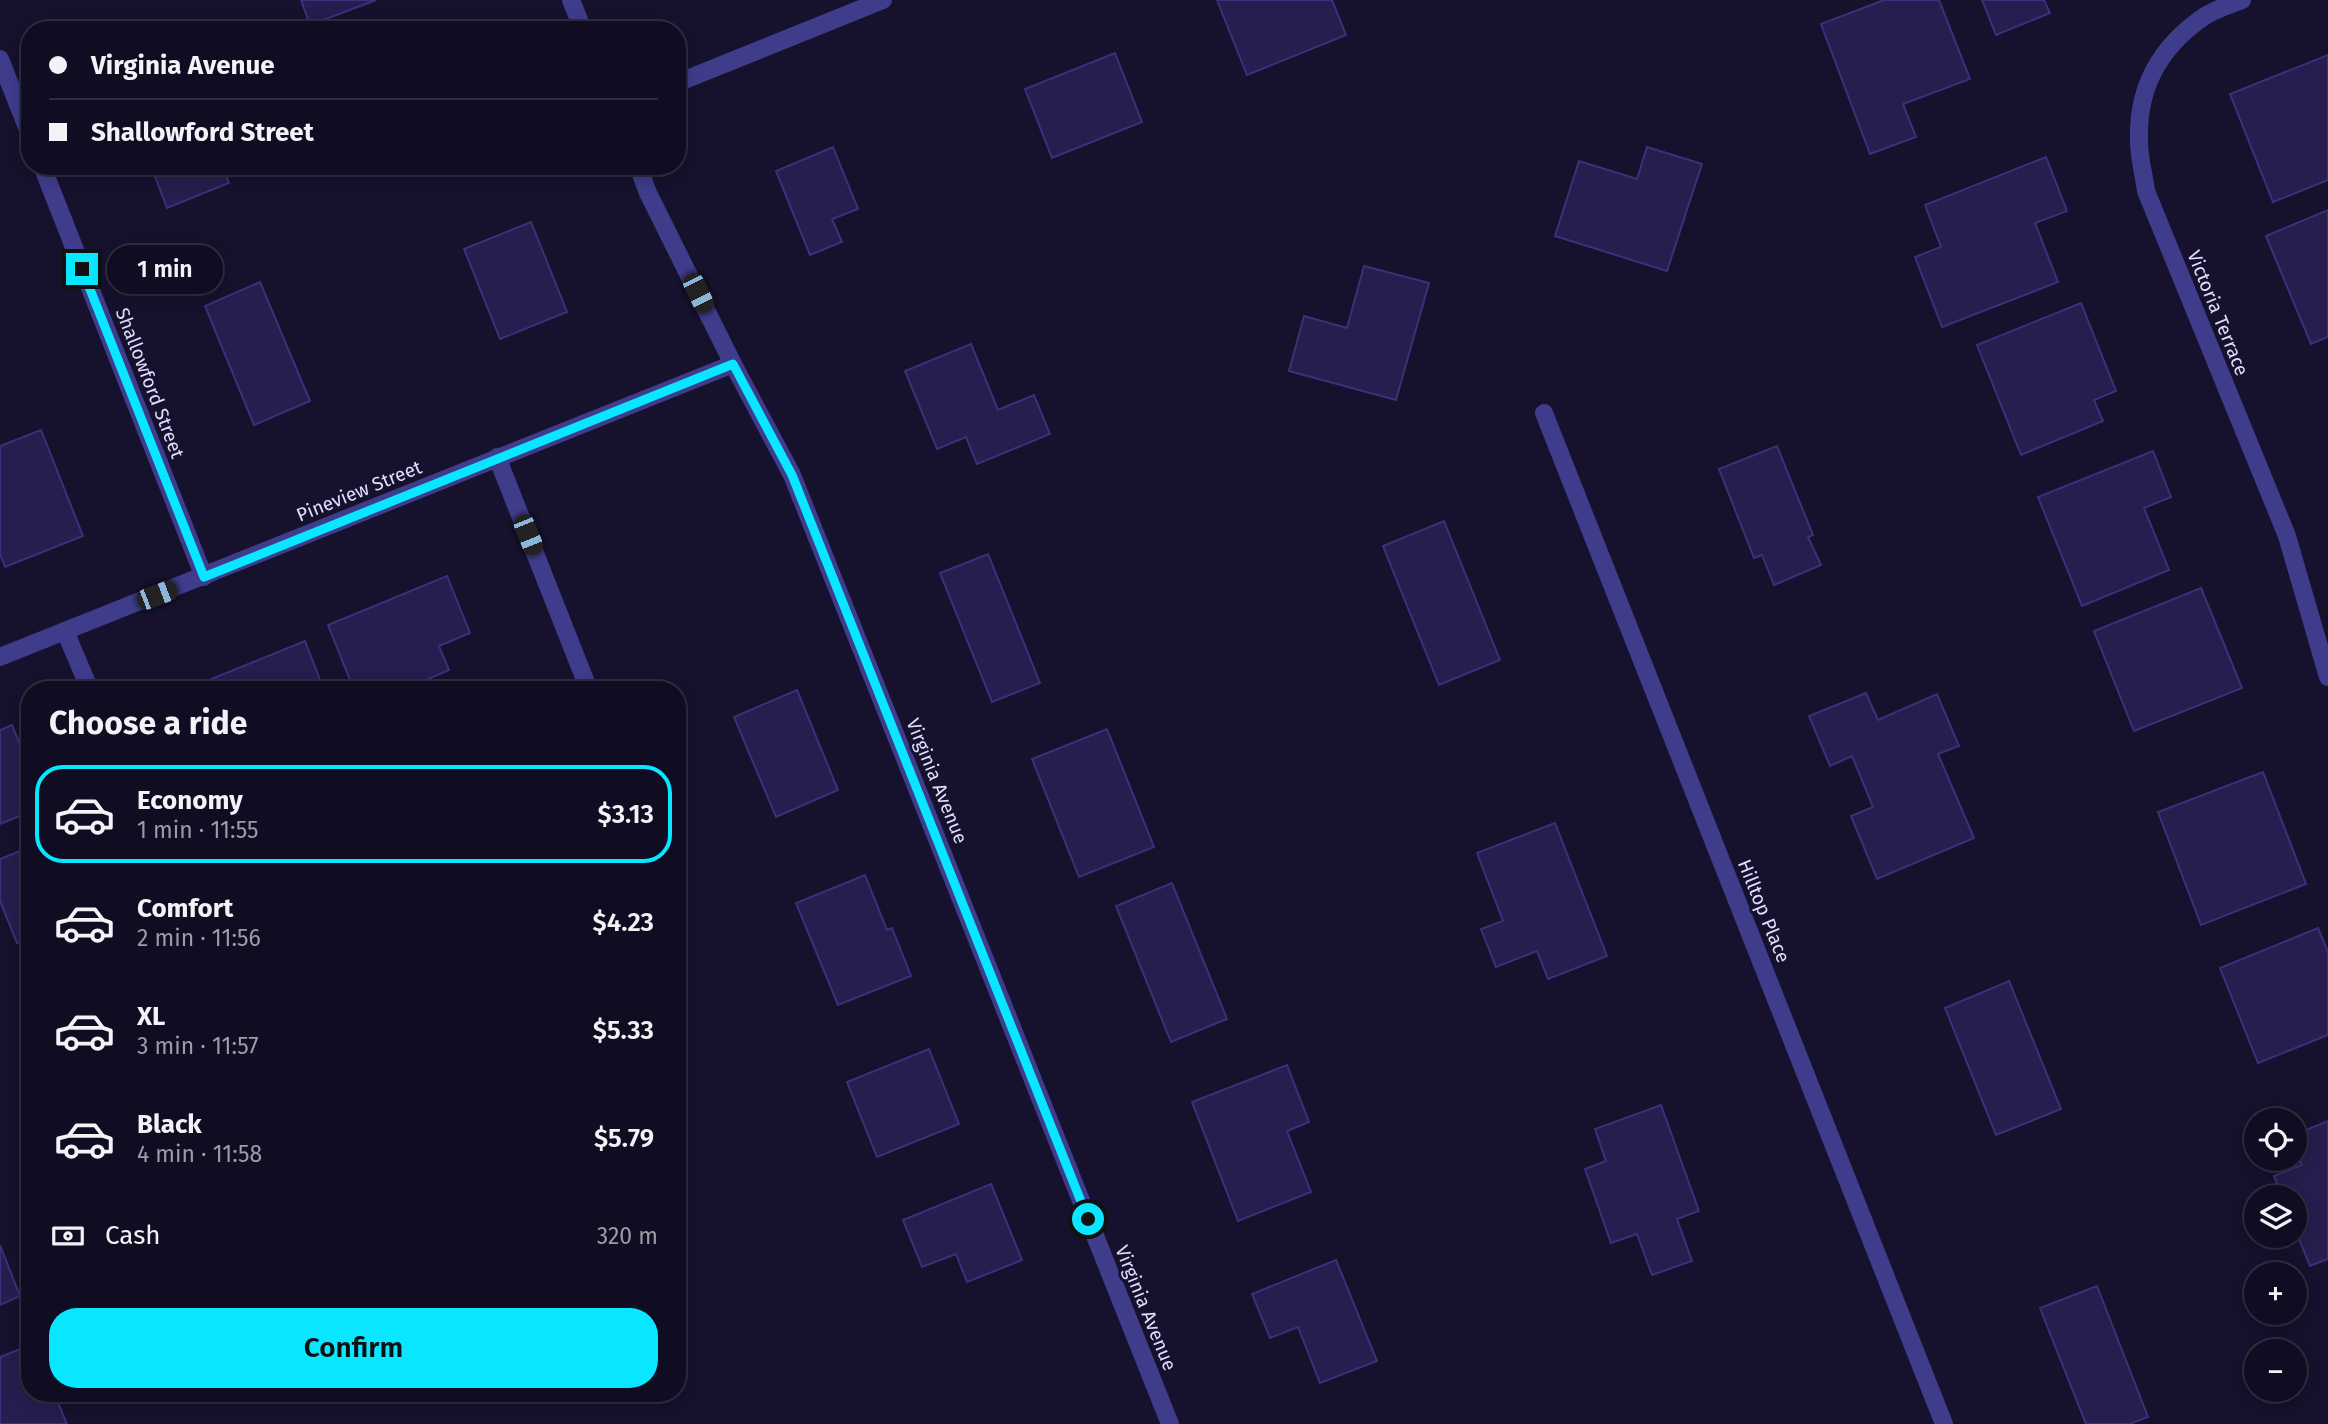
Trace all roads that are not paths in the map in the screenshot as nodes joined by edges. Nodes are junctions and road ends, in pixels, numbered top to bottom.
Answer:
1 (571, 0) edge
2 (883, 0) edge
3 (2242, 0) edge
4 (579, 21) edge
5 (0, 59) edge
6 (686, 79) edge
7 (21, 112) edge
8 (46, 175) edge
9 (641, 175) edge
10 (733, 364) junction
11 (1544, 412) dead end
12 (497, 457) junction
13 (204, 577) junction
14 (65, 631) junction
15 (0, 657) edge
16 (2328, 677) edge
17 (86, 681) edge
18 (585, 681) edge
19 (1170, 1424) edge
20 (1944, 1424) edge

1 - 4 street
2 - 6 street
3 - 16 street, Victoria Terrace
5 - 7 street
8 - 13 street, Shallowford Street
9 - 10 street, Virginia Avenue
10 - 12 street, Pineview Street
10 - 19 street, Virginia Avenue
11 - 20 street, Hilltop Place
12 - 13 street, Pineview Street
12 - 18 street
13 - 14 street, Pineview Street
14 - 15 street, Pineview Street
14 - 17 street

